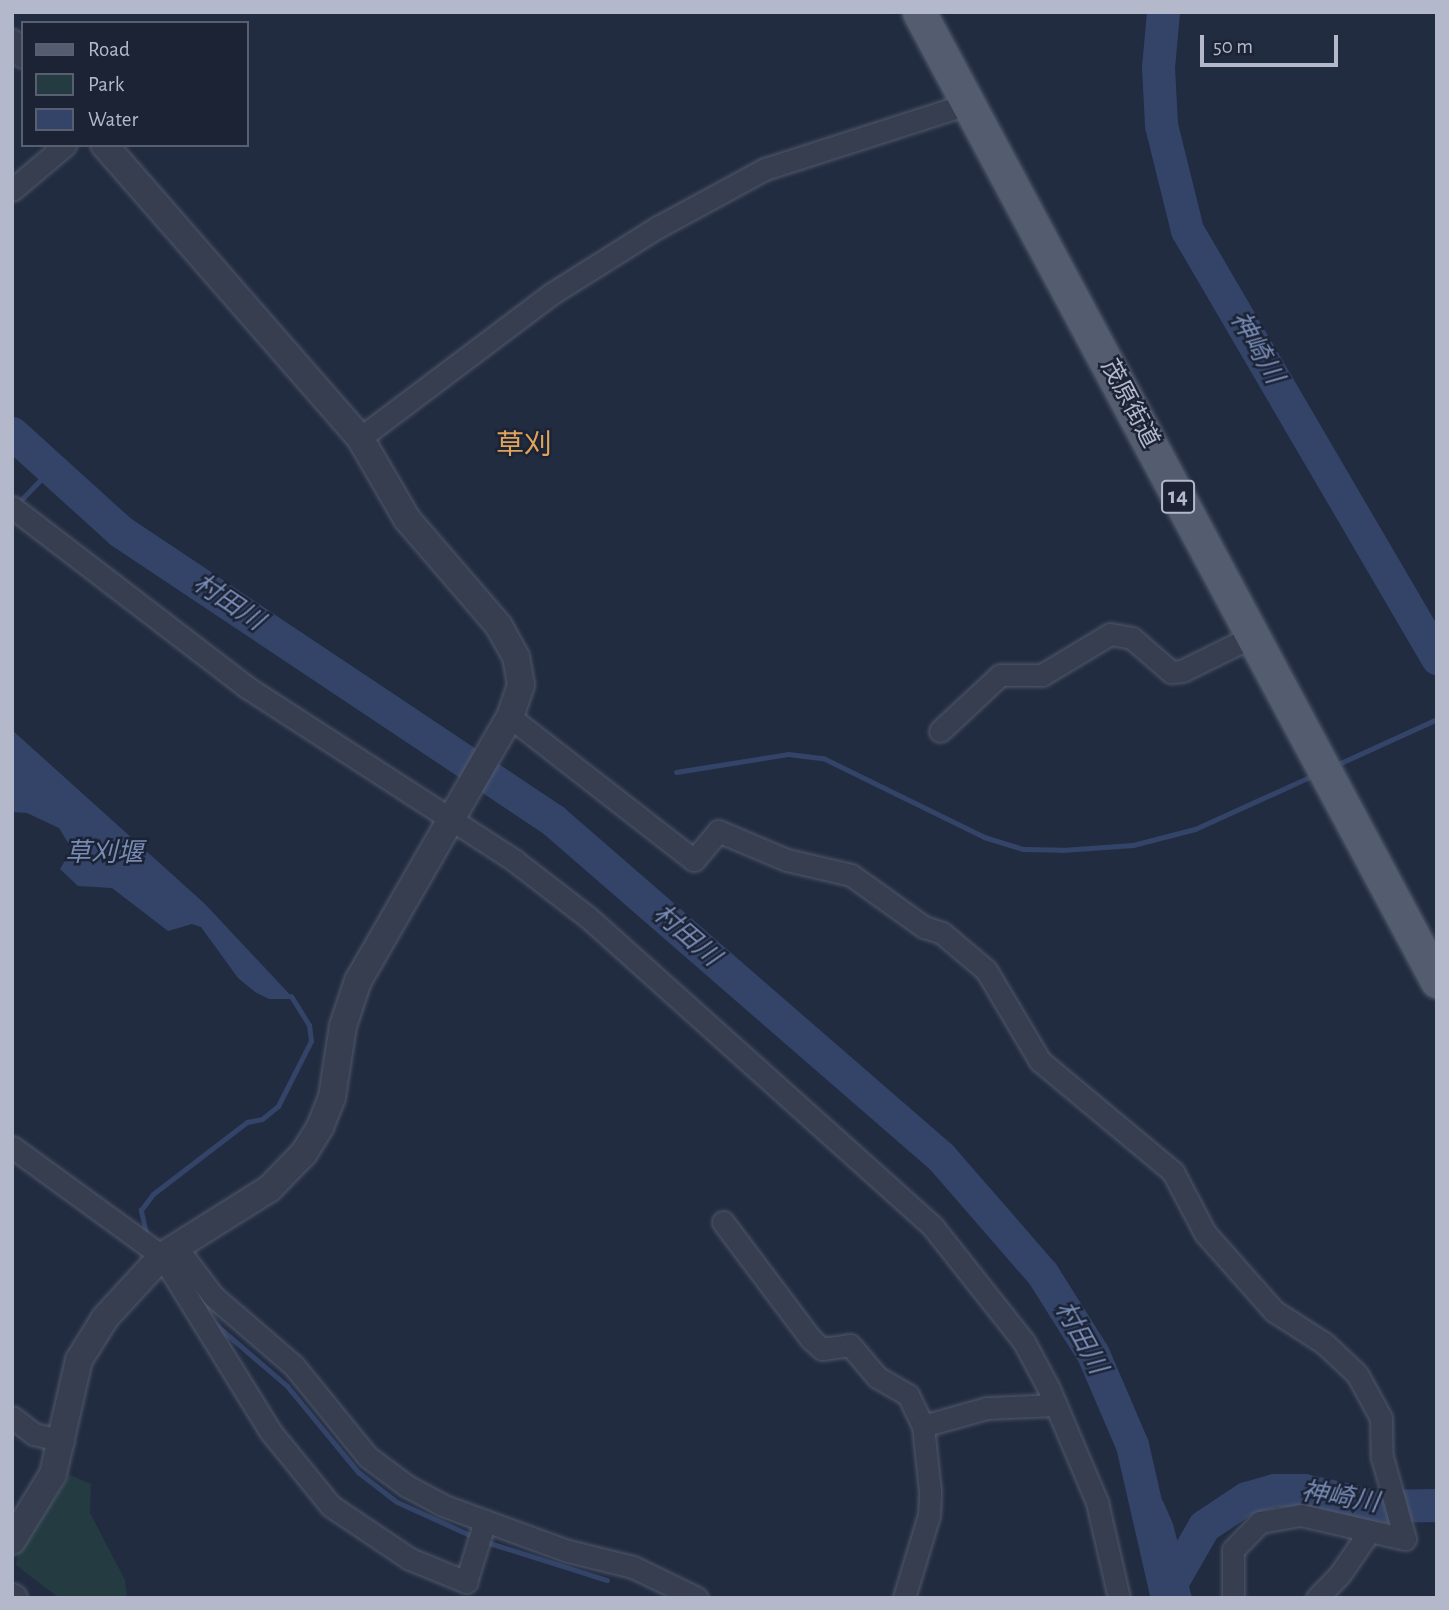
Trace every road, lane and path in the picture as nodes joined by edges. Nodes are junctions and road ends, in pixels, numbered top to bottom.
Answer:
1 (919, 12) edge
2 (967, 104) junction
3 (63, 147) edge
4 (106, 147) edge
5 (12, 190) edge
6 (360, 438) junction
7 (12, 507) edge
8 (1251, 637) junction
9 (510, 718) junction
10 (940, 731) dead end
11 (452, 822) junction
12 (1437, 981) edge
13 (12, 1147) edge
14 (723, 1222) dead end
15 (169, 1252) junction
16 (1056, 1405) junction
17 (12, 1417) edge
18 (923, 1426) junction
19 (63, 1441) junction
20 (485, 1521) junction
21 (1368, 1532) junction
22 (12, 1541) edge
23 (462, 1590) edge
24 (696, 1598) edge
25 (904, 1598) edge
26 (1119, 1598) edge
27 (1233, 1598) edge
28 (1317, 1598) edge

1 - 2 main road, 茂原街道 / 14
2 - 6 street
2 - 8 main road, 茂原街道 / 14
3 - 5 street
4 - 6 street
6 - 9 street
7 - 11 street
8 - 10 street
8 - 12 main road, 茂原街道 / 14
9 - 11 street
9 - 21 street
11 - 15 street
11 - 16 street
13 - 15 street
14 - 18 street
15 - 19 street
15 - 20 street
15 - 23 street
16 - 18 street
16 - 26 street
17 - 19 street
18 - 25 street
19 - 22 street
20 - 23 street
20 - 24 street
21 - 27 street
21 - 28 street

